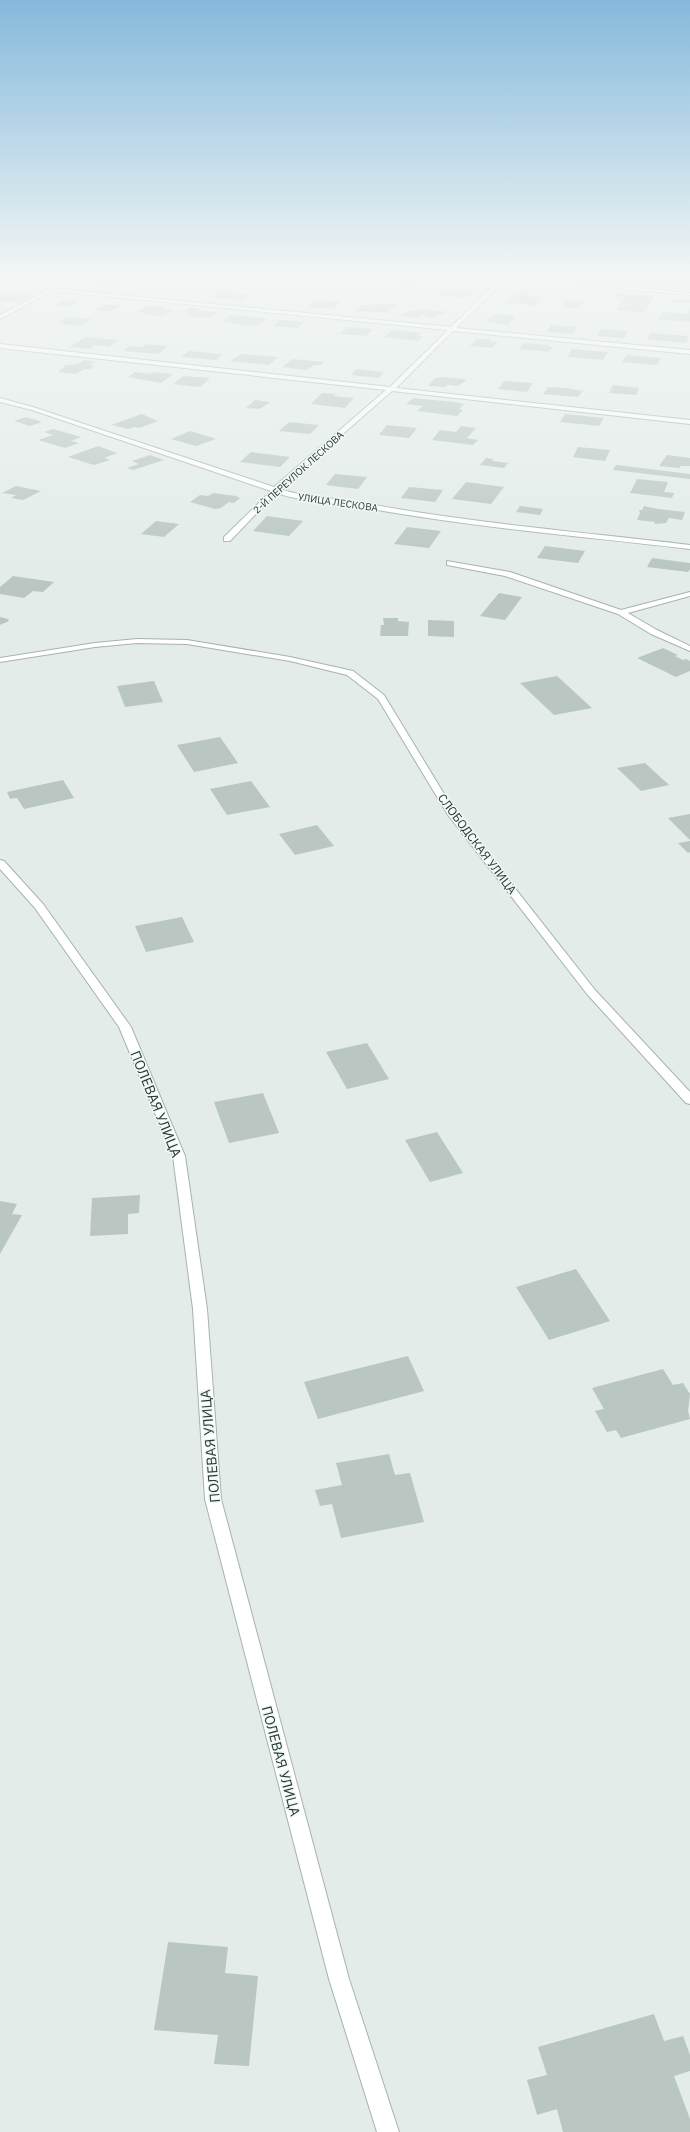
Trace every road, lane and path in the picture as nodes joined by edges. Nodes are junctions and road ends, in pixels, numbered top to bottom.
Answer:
1 (241, 372) edge
2 (408, 372) edge
3 (391, 389) junction
4 (0, 400) edge
5 (690, 422) edge
6 (275, 490) junction
7 (227, 539) dead end
8 (690, 547) edge
9 (450, 562) dead end
10 (690, 594) edge
11 (621, 612) junction
12 (690, 649) edge
13 (0, 660) edge
14 (0, 862) edge
15 (690, 1100) edge
16 (388, 2132) edge

1 - 3 street
2 - 3 street, 2-Й ПЕРЕУЛОК ЛЕСКОВА
3 - 5 street
3 - 6 street, 2-Й ПЕРЕУЛОК ЛЕСКОВА
4 - 6 street, УЛИЦА ЛЕСКОВА
6 - 7 street, 2-Й ПЕРЕУЛОК ЛЕСКОВА
6 - 8 street, УЛИЦА ЛЕСКОВА
9 - 11 street
10 - 11 street
11 - 12 street
13 - 15 street, СЛОБОДСКАЯ УЛИЦА
14 - 16 street, ПОЛЕВАЯ УЛИЦА

